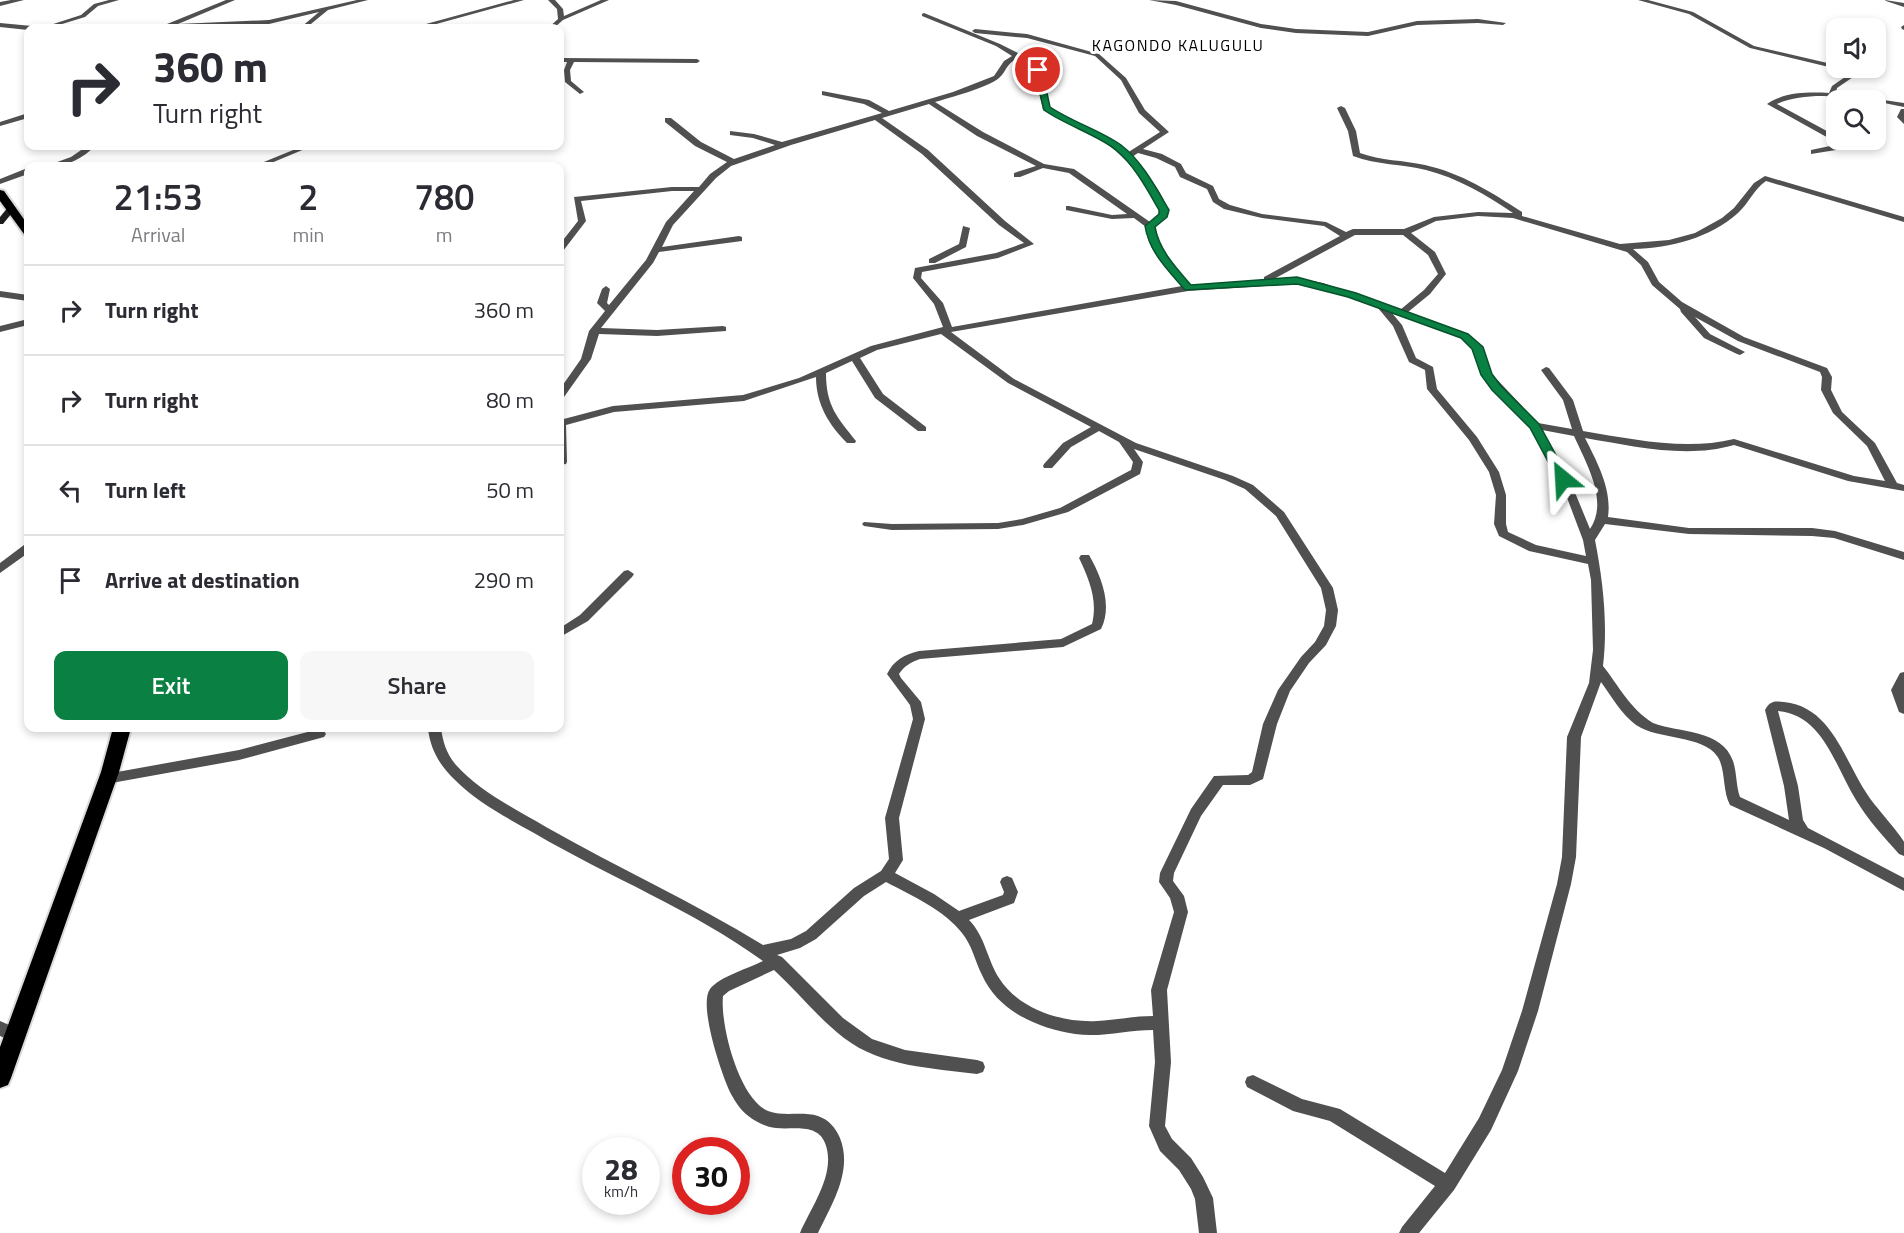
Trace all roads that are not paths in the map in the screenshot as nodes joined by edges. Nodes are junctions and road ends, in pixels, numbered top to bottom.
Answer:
1 (21, 0) edge
2 (116, 0) edge
3 (232, 0) edge
4 (365, 0) edge
5 (521, 0) edge
6 (551, 0) edge
7 (606, 0) edge
8 (1152, 0) edge
9 (1641, 0) edge
10 (1888, 0) edge
11 (0, 4) edge
12 (1904, 5) edge
13 (334, 6) junction
14 (924, 15) dead end
15 (561, 19) junction
16 (1503, 23) dead end
17 (57, 24) edge
18 (172, 24) edge
19 (234, 24) edge
20 (309, 24) edge
21 (429, 24) dead end
22 (555, 24) edge
23 (0, 25) edge
24 (24, 27) edge
25 (956, 29) junction
26 (1017, 55) junction
27 (564, 60) edge
28 (571, 60) junction
29 (697, 61) dead end
30 (1826, 65) edge
31 (1848, 78) edge
32 (1833, 90) edge
33 (580, 92) dead end
34 (825, 93) dead end
35 (1826, 96) edge
36 (930, 102) junction
37 (1886, 102) edge
38 (1904, 105) edge
39 (1341, 108) dead end
40 (1904, 111) edge
41 (889, 114) junction
42 (24, 117) edge
43 (877, 118) junction
44 (668, 120) dead end
45 (1904, 122) edge
46 (0, 124) edge
47 (733, 133) dead end
48 (1826, 134) edge
49 (783, 145) junction
50 (1826, 149) edge
51 (86, 150) edge
52 (298, 150) edge
53 (1137, 150) junction
54 (1814, 152) dead end
55 (1128, 156) junction
56 (64, 162) edge
57 (268, 162) edge
58 (734, 162) junction
59 (1042, 166) junction
60 (24, 173) edge
61 (1017, 175) dead end
62 (0, 182) edge
63 (701, 189) junction
64 (0, 193) edge
65 (12, 208) junction
66 (1069, 208) dead end
67 (1134, 216) junction
68 (1524, 218) junction
69 (1904, 220) edge
70 (0, 222) edge
71 (24, 226) edge
72 (1150, 226) junction
73 (966, 228) dead end
74 (1405, 232) junction
75 (1345, 235) junction
76 (571, 236) junction
77 (564, 237) edge
78 (739, 239) dead end
79 (564, 244) edge
80 (1619, 245) junction
81 (655, 250) junction
82 (918, 270) junction
83 (1262, 281) junction
84 (1188, 288) junction
85 (606, 289) dead end
86 (0, 294) edge
87 (24, 297) edge
88 (1679, 304) junction
89 (1381, 306) junction
90 (609, 310) junction
91 (1402, 313) junction
92 (24, 323) edge
93 (0, 329) edge
94 (723, 329) dead end
95 (945, 329) junction
96 (594, 331) junction
97 (1740, 352) dead end
98 (854, 356) junction
99 (1546, 370) dead end
100 (821, 371) junction
101 (564, 389) edge
102 (564, 423) edge
103 (1535, 426) junction
104 (1097, 428) junction
105 (922, 429) dead end
106 (1578, 434) junction
107 (1122, 440) junction
108 (851, 441) dead end
109 (1048, 466) dead end
110 (1899, 488) edge
111 (1602, 520) junction
112 (868, 524) dead end
113 (1589, 540) junction
114 (24, 550) edge
115 (1904, 556) edge
116 (1085, 558) dead end
117 (5, 561) edge
118 (1593, 561) junction
119 (0, 569) edge
120 (628, 574) dead end
121 (564, 630) edge
122 (1597, 667) junction
123 (1904, 676) edge
124 (1904, 709) edge
125 (121, 732) edge
126 (436, 732) edge
127 (319, 734) dead end
128 (106, 779) junction
129 (1803, 832) junction
130 (1904, 850) edge
131 (886, 875) junction
132 (1007, 882) dead end
133 (1904, 885) edge
134 (956, 919) junction
135 (762, 952) junction
136 (777, 962) junction
137 (1162, 1023) junction
138 (8, 1032) edge
139 (977, 1067) dead end
140 (0, 1078) edge
141 (1253, 1082) dead end
142 (1448, 1184) junction
143 (809, 1233) edge
144 (1209, 1233) edge
145 (1408, 1233) edge

1 - 11 street
2 - 17 street
3 - 18 street
4 - 13 street
5 - 21 street
6 - 15 street
7 - 15 street
8 - 16 street
9 - 30 street
10 - 12 street
13 - 19 street
13 - 20 street
14 - 25 street
15 - 22 street
23 - 24 street
25 - 26 street
25 - 53 street
26 - 36 street
26 - 55 street
27 - 28 street
28 - 29 street
28 - 33 street
31 - 32 street
34 - 41 street
35 - 48 street
36 - 41 street
36 - 59 street
37 - 38 street
39 - 68 street
40 - 45 street
41 - 43 street
42 - 46 street
43 - 49 street
43 - 82 street
44 - 58 street
47 - 49 street
49 - 58 street
50 - 54 street
51 - 56 street
52 - 57 street
53 - 55 street
53 - 75 street
55 - 72 street
58 - 63 street
59 - 61 street
59 - 67 street
60 - 62 street
63 - 76 street
63 - 81 street
64 - 65 highway
65 - 70 main road
65 - 71 highway
66 - 67 street
67 - 72 street
68 - 74 street
68 - 80 street
69 - 80 street
72 - 84 street
73 - 82 street
74 - 75 street
74 - 91 street
75 - 83 street
76 - 77 street
76 - 79 street
78 - 81 street
80 - 88 street
81 - 90 street
82 - 95 street
83 - 84 street
83 - 89 street
84 - 95 street
85 - 90 street
86 - 87 street
88 - 97 street
88 - 110 street
89 - 91 street
89 - 118 street
90 - 96 street
91 - 103 street
92 - 93 street
94 - 96 street
95 - 98 street
95 - 104 street
96 - 101 street
98 - 100 street
98 - 105 street
99 - 106 street
100 - 102 street
100 - 108 street
103 - 106 street
103 - 113 street
104 - 107 street
104 - 109 street
106 - 110 street
106 - 111 street
107 - 112 street
107 - 137 street
111 - 113 street
111 - 115 street
113 - 118 street
114 - 117 street
116 - 131 street
117 - 119 street
118 - 122 street
120 - 121 street
122 - 129 street
122 - 142 street
123 - 124 street
125 - 128 highway
126 - 135 street
127 - 128 street
128 - 138 highway
129 - 130 street
129 - 133 street
131 - 134 street
131 - 135 street
132 - 134 street
134 - 137 street
135 - 136 street
136 - 139 street
136 - 143 street
137 - 144 street
138 - 140 highway
141 - 142 street
142 - 145 street

